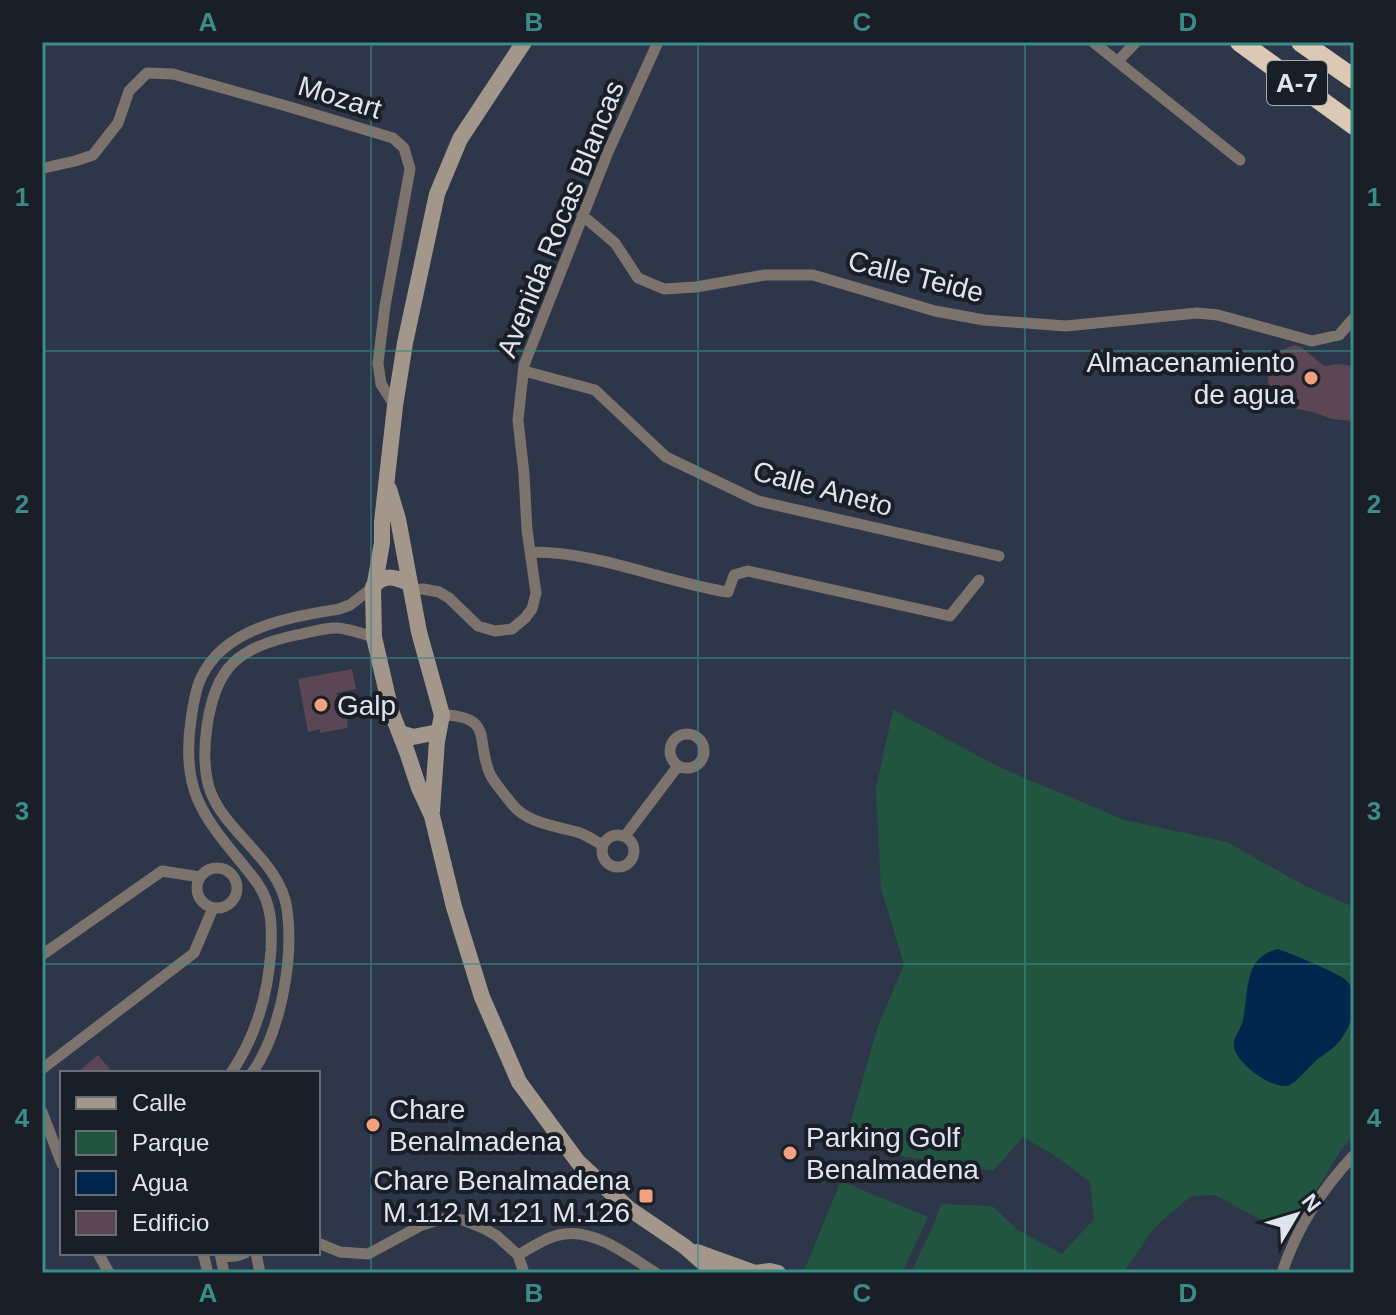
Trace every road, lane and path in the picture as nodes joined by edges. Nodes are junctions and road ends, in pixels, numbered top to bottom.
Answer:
1 (524, 42) edge
2 (658, 42) edge
3 (1093, 42) edge
4 (1136, 42) edge
5 (1240, 42) edge
6 (1301, 42) edge
7 (1118, 61) junction
8 (1354, 79) edge
9 (1354, 125) edge
10 (1240, 160) dead end
11 (43, 164) edge
12 (582, 215) junction
13 (1354, 318) edge
14 (524, 371) junction
15 (395, 406) junction
16 (387, 480) junction
17 (531, 552) junction
18 (999, 556) dead end
19 (979, 580) dead end
20 (374, 585) junction
21 (410, 587) junction
22 (374, 637) junction
23 (440, 723) junction
24 (400, 733) junction
25 (678, 766) dead end
26 (432, 816) junction
27 (625, 836) junction
28 (603, 845) junction
29 (232, 851) junction
30 (224, 869) junction
31 (200, 877) junction
32 (258, 884) junction
33 (237, 886) junction
34 (213, 908) junction
35 (42, 955) edge
36 (42, 1069) edge
37 (232, 1071) edge
38 (253, 1071) edge
39 (42, 1112) edge
40 (1354, 1155) edge
41 (60, 1159) edge
42 (320, 1244) edge
43 (684, 1246) junction
44 (99, 1255) edge
45 (220, 1255) edge
46 (518, 1255) junction
47 (109, 1273) edge
48 (224, 1273) edge
49 (524, 1273) edge
50 (656, 1273) edge
51 (715, 1273) edge
52 (755, 1273) edge
53 (778, 1273) edge
54 (1282, 1273) edge

1 - 15 main road
2 - 12 street, Avenida Rocas Blancas
3 - 7 street
4 - 7 street
5 - 9 highway, A-7
6 - 8 highway, A-7
7 - 10 street
11 - 15 street, Mozart
12 - 13 street, Calle Teide
12 - 14 street, Avenida Rocas Blancas
14 - 17 street, Avenida Rocas Blancas
14 - 18 street, Calle Aneto
15 - 16 main road
16 - 20 main road
16 - 21 main road
17 - 19 street
17 - 21 street, Avenida Rocas Blancas
20 - 21 main road
20 - 22 main road
20 - 29 street
21 - 23 main road
22 - 24 main road
22 - 38 street
23 - 24 main road
23 - 26 main road
23 - 28 street
24 - 26 main road
25 - 27 street
26 - 43 main road
27 - 28 street
27 - 28 street
29 - 30 street
29 - 32 street
30 - 31 street
30 - 33 street
31 - 34 street
31 - 35 street
32 - 33 street
32 - 37 street
33 - 34 street
34 - 36 street
39 - 41 street
40 - 54 street
42 - 46 street
43 - 51 main road
43 - 52 main road
44 - 47 street
45 - 48 street
46 - 49 street
46 - 50 street
52 - 53 main road

